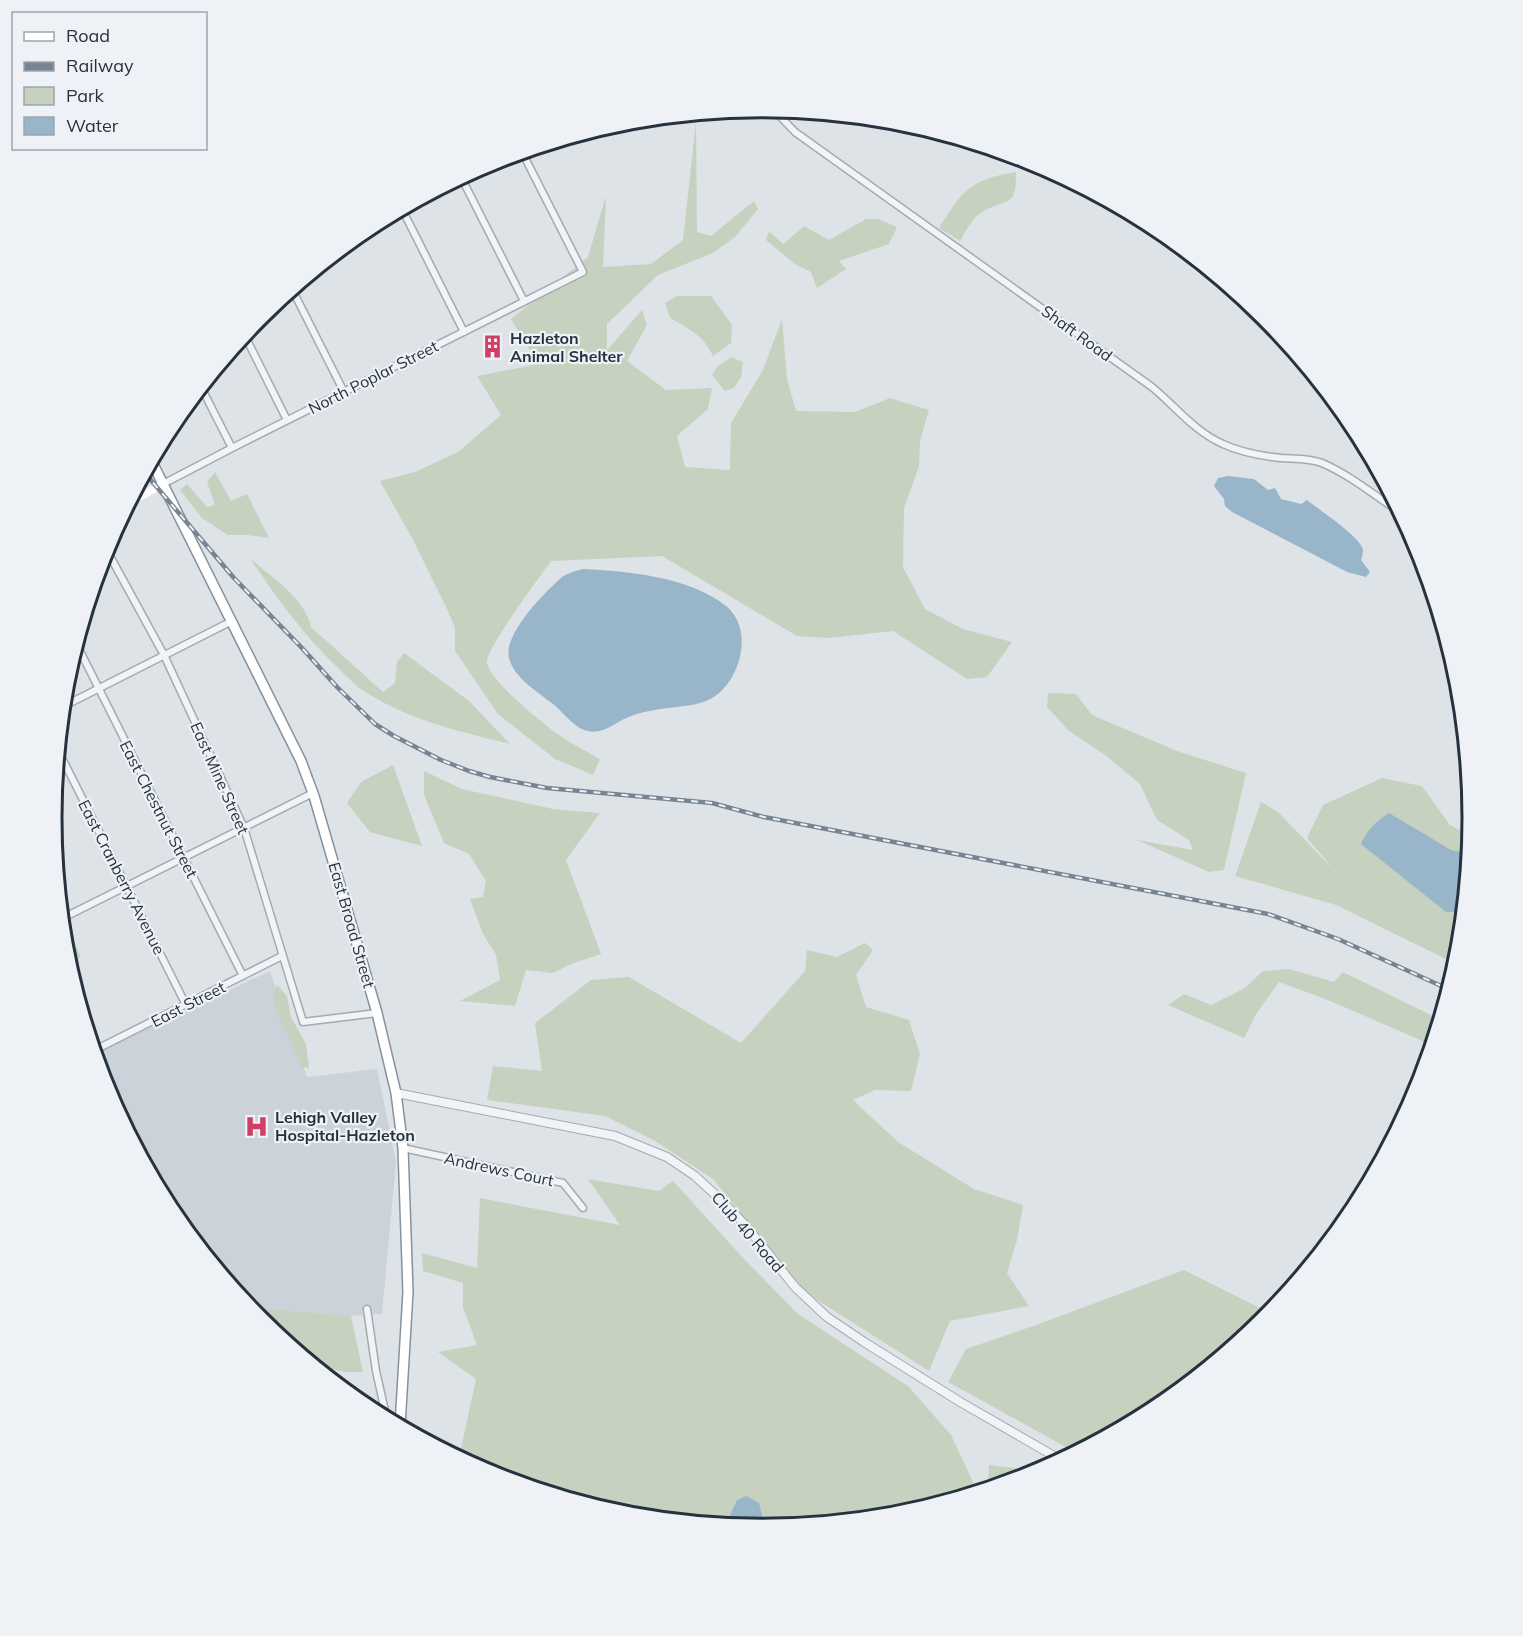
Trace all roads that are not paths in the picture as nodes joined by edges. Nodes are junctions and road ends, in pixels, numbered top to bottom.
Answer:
1 (782, 118) edge
2 (526, 159) edge
3 (465, 184) edge
4 (406, 216) edge
5 (296, 296) edge
6 (524, 302) junction
7 (464, 332) junction
8 (248, 342) edge
9 (344, 392) junction
10 (205, 394) edge
11 (287, 420) junction
12 (232, 448) junction
13 (155, 468) edge
14 (163, 484) junction
15 (140, 496) edge
16 (1386, 503) edge
17 (112, 559) edge
18 (232, 621) junction
19 (81, 654) edge
20 (164, 655) junction
21 (98, 688) junction
22 (71, 702) edge
23 (64, 762) edge
24 (313, 792) junction
25 (244, 828) junction
26 (184, 858) junction
27 (126, 886) junction
28 (68, 915) edge
29 (282, 956) junction
30 (243, 976) junction
31 (186, 1005) junction
32 (378, 1013) junction
33 (101, 1047) edge
34 (396, 1094) junction
35 (403, 1148) junction
36 (583, 1208) dead end
37 (368, 1309) dead end
38 (385, 1408) edge
39 (401, 1417) edge
40 (1052, 1455) edge

1 - 16 street, Shaft Road
2 - 6 street, North Poplar Street
3 - 6 street
4 - 7 street
5 - 9 street
6 - 7 street, North Poplar Street
7 - 9 street, North Poplar Street
8 - 11 street
9 - 11 street, North Poplar Street
10 - 12 street
11 - 12 street, North Poplar Street
12 - 14 street, North Poplar Street
13 - 14 highway, East Broad Street
14 - 15 main road
14 - 18 highway, East Broad Street
17 - 20 street, East Mine Street
18 - 20 street
18 - 24 highway, East Broad Street
19 - 21 street, East Chestnut Street
20 - 21 street
20 - 25 street, East Mine Street
21 - 22 street
21 - 26 street, East Chestnut Street
23 - 27 street, East Cranberry Avenue
24 - 25 street
24 - 32 highway, East Broad Street
25 - 26 street
25 - 29 street, East Mine Street
26 - 27 street
26 - 30 street, East Chestnut Street
27 - 28 street
27 - 31 street, East Cranberry Avenue
29 - 30 street, East Street
29 - 32 street, East Mine Street
30 - 31 street, East Street
31 - 33 street, East Street
32 - 34 highway, East Broad Street
34 - 35 highway, East Broad Street
34 - 40 street, Club 40 Road
35 - 36 street, Andrews Court
35 - 39 highway, East Broad Street
37 - 38 street

